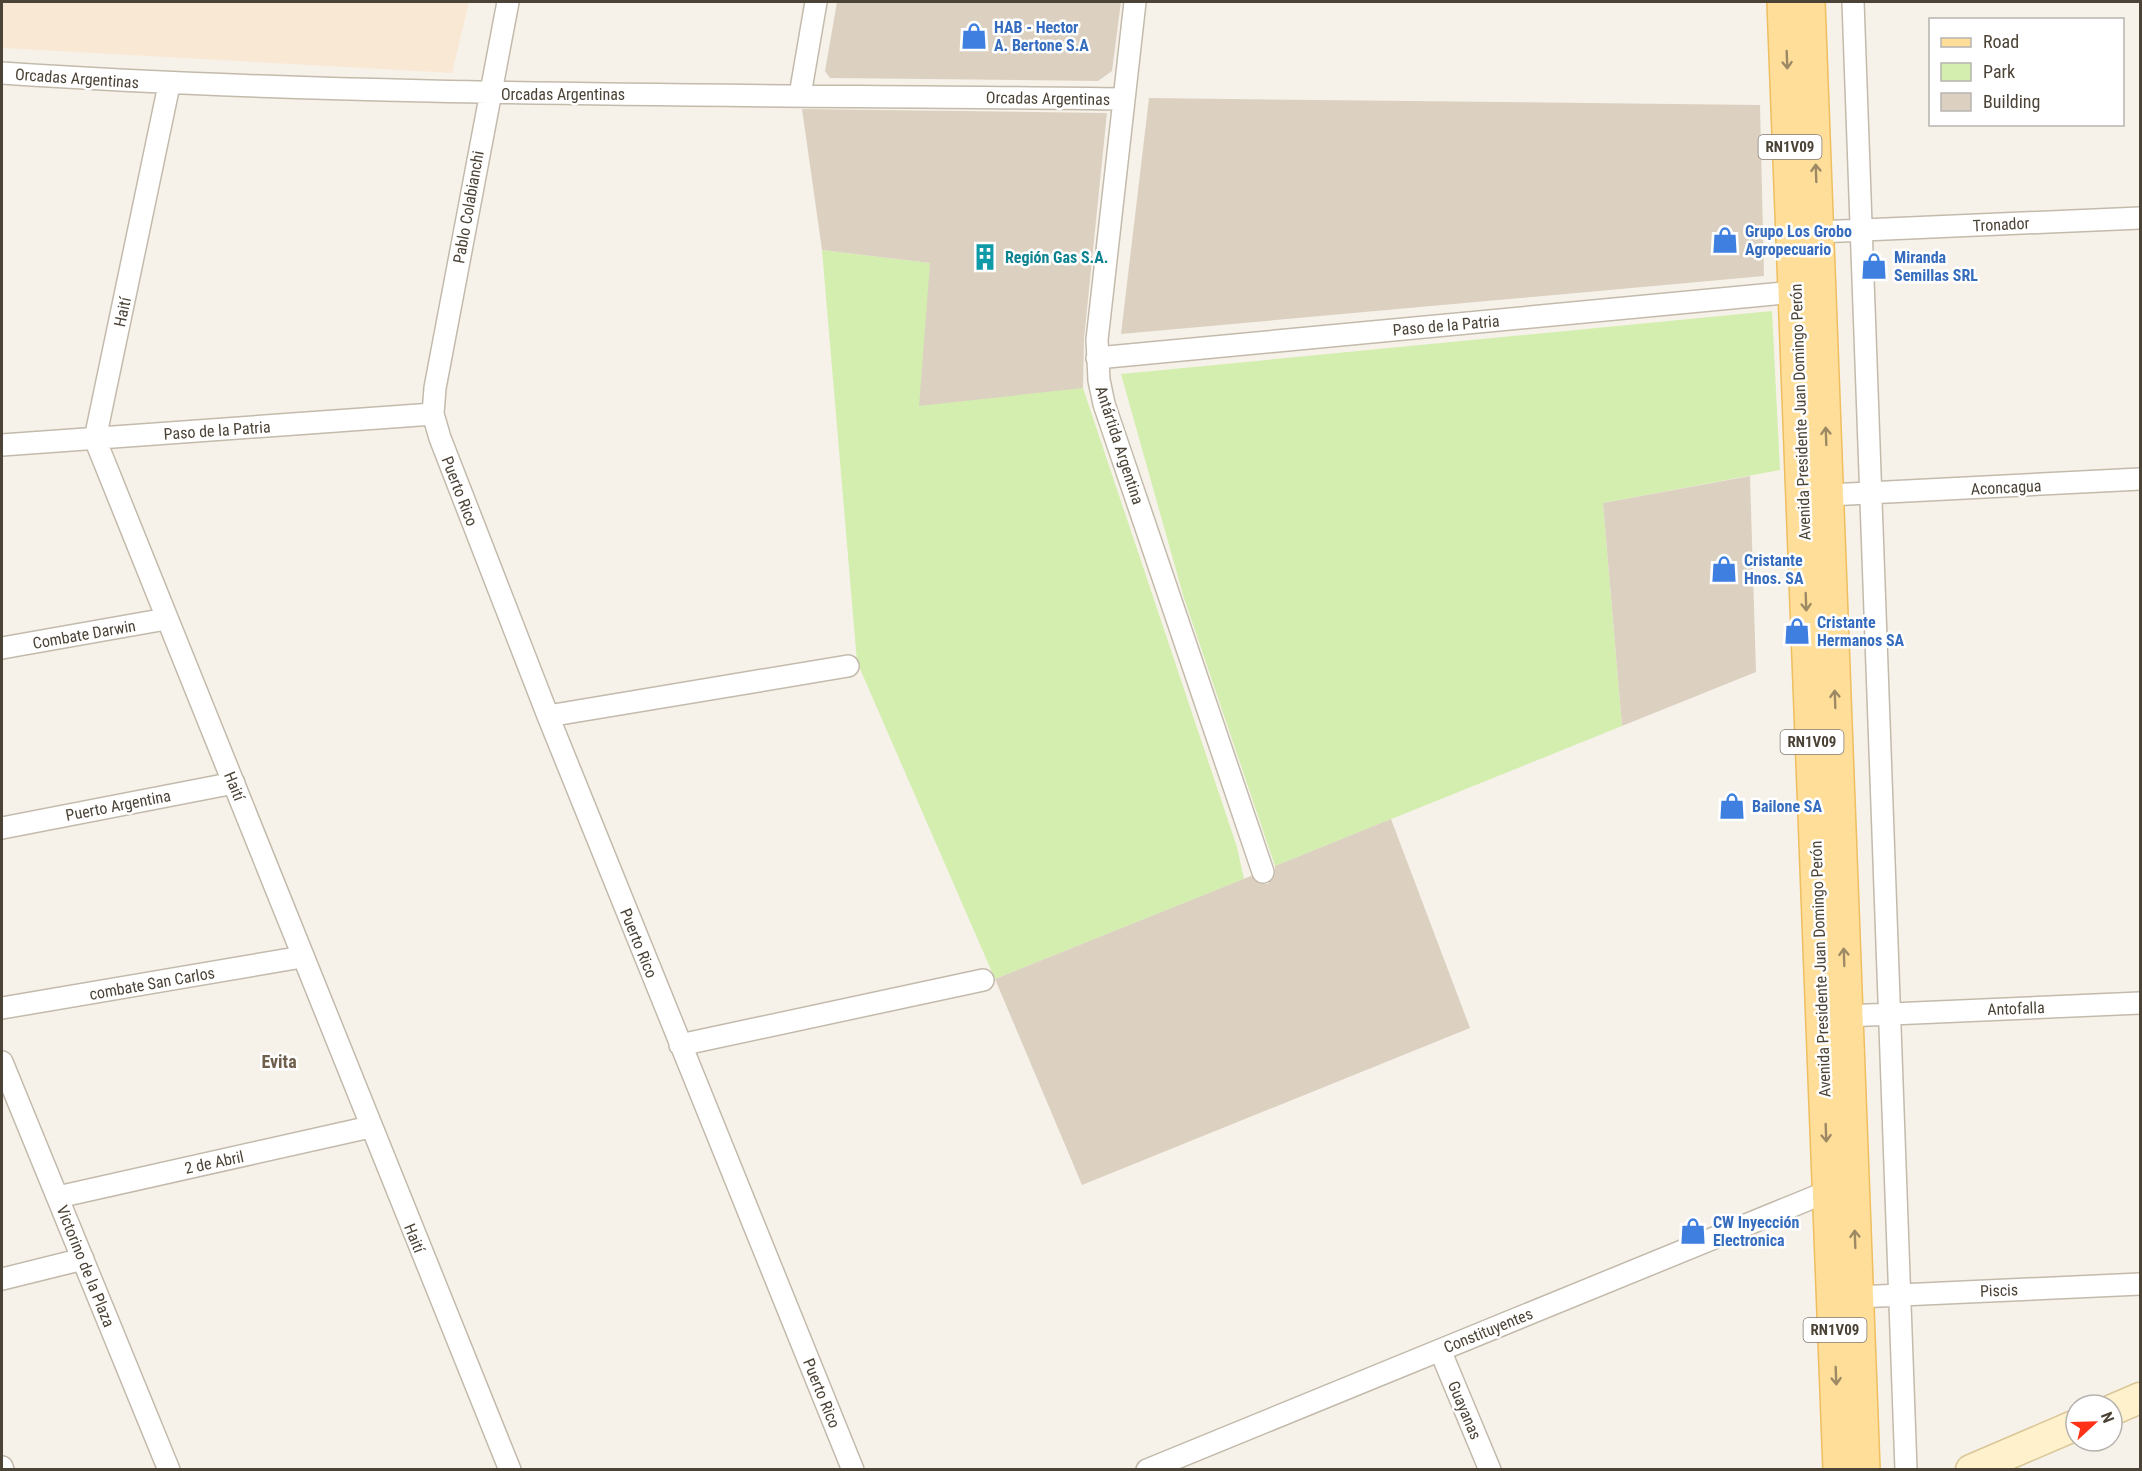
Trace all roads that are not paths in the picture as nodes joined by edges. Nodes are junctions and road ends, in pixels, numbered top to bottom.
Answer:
1 (508, 2) edge
2 (816, 2) edge
3 (1135, 2) edge
4 (1784, 2) edge
5 (1808, 2) edge
6 (1853, 2) edge
7 (2, 74) edge
8 (169, 85) junction
9 (489, 93) junction
10 (800, 95) junction
11 (1124, 99) junction
12 (2140, 218) edge
13 (1861, 231) junction
14 (1818, 232) junction
15 (1795, 292) junction
16 (1097, 358) junction
17 (433, 414) junction
18 (95, 439) junction
19 (2, 446) edge
20 (2140, 479) edge
21 (1871, 494) junction
22 (1829, 495) junction
23 (166, 619) junction
24 (2, 648) edge
25 (848, 666) dead end
26 (548, 716) junction
27 (234, 783) junction
28 (2, 828) edge
29 (1263, 872) dead end
30 (303, 957) junction
31 (983, 980) dead end
32 (2140, 1003) edge
33 (2, 1008) edge
34 (1891, 1013) junction
35 (1846, 1016) junction
36 (680, 1045) junction
37 (2, 1062) edge
38 (370, 1127) junction
39 (1829, 1191) junction
40 (58, 1197) junction
41 (83, 1259) junction
42 (2, 1279) edge
43 (2140, 1284) edge
44 (1901, 1294) junction
45 (1857, 1297) junction
46 (1440, 1350) junction
47 (2140, 1398) edge
48 (2124, 1405) edge
49 (2064, 1430) edge
50 (1194, 1461) edge
51 (170, 1470) edge
52 (510, 1470) edge
53 (853, 1470) edge
54 (1147, 1470) edge
55 (1490, 1470) edge
56 (1840, 1470) edge
57 (1863, 1470) edge
58 (1906, 1470) edge
59 (1971, 1470) edge

1 - 9 street, Pablo Colabianchi
2 - 10 street
3 - 11 street, Antártida Argentina
4 -> 15 main road, Avenida Presidente Juan Domingo Perón / RN1V09
14 -> 5 main road, Avenida Presidente Juan Domingo Perón / RN1V09
6 - 13 street
7 - 8 street, Orcadas Argentinas
8 - 9 street, Orcadas Argentinas
8 - 18 street, Haití
9 - 10 street, Orcadas Argentinas
9 - 17 street, Pablo Colabianchi
10 - 11 street, Orcadas Argentinas
11 - 16 street, Antártida Argentina
12 - 13 street, Tronador
13 - 14 street, Tronador
13 - 21 street
22 -> 14 main road, Avenida Presidente Juan Domingo Perón / RN1V09
15 - 16 street, Paso de la Patria
15 -> 39 main road, Avenida Presidente Juan Domingo Perón / RN1V09
16 - 29 street, Antártida Argentina
17 - 18 street, Paso de la Patria
17 - 26 street, Puerto Rico
18 - 19 street, Paso de la Patria
18 - 23 street, Haití
20 - 21 street, Aconcagua
21 - 22 street, Aconcagua
21 - 34 street
35 -> 22 main road, Avenida Presidente Juan Domingo Perón / RN1V09
23 - 24 street, Combate Darwin
23 - 27 street, Haití
25 - 26 street
26 - 36 street, Puerto Rico
27 - 28 street, Puerto Argentina
27 - 30 street, Haití
30 - 33 street, combate San Carlos
30 - 38 street, Haití
31 - 36 street
32 - 34 street, Antofalla
34 - 35 street, Antofalla
34 - 44 street
45 -> 35 main road, Avenida Presidente Juan Domingo Perón / RN1V09
36 - 53 street, Puerto Rico
37 - 40 street, Victorino de la Plaza
38 - 40 street, 2 de Abril
38 - 52 street, Haití
39 - 46 street, Constituyentes
39 -> 56 main road, Avenida Presidente Juan Domingo Perón / RN1V09
40 - 41 street, Victorino de la Plaza
41 - 42 street
41 - 51 street, Victorino de la Plaza
43 - 44 street, Piscis
44 - 45 street, Piscis
44 - 58 street
45 - 57 main road, Avenida Presidente Juan Domingo Perón / RN1V09
46 - 50 street, Constituyentes
46 - 55 street, Guayanas
47 - 48 main road
49 - 59 main road
50 - 54 street, Constituyentes

